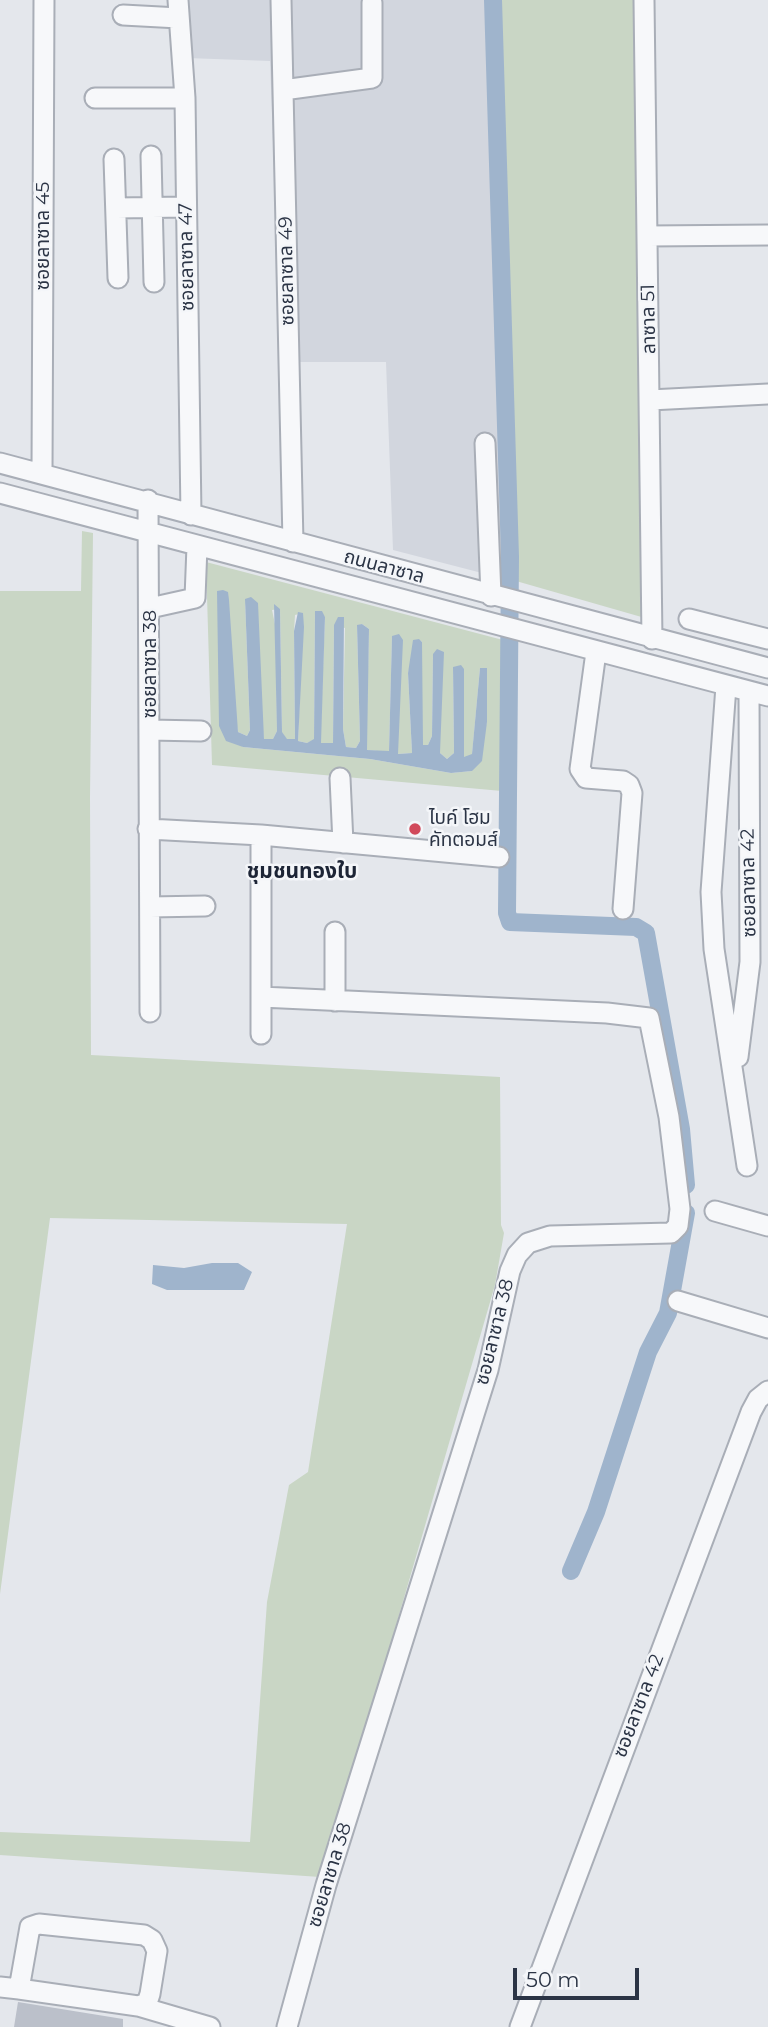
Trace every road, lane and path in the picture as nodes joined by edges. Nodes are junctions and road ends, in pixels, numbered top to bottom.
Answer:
1 (44, 0) edge
2 (281, 0) edge
3 (644, 0) edge
4 (372, 3) dead end
5 (179, 9) edge
6 (123, 15) dead end
7 (283, 90) junction
8 (95, 98) dead end
9 (185, 98) junction
10 (151, 156) dead end
11 (114, 159) dead end
12 (152, 207) junction
13 (186, 207) junction
14 (116, 208) junction
15 (768, 235) edge
16 (648, 236) junction
17 (117, 278) dead end
18 (154, 282) dead end
19 (768, 394) edge
20 (650, 400) junction
21 (485, 443) dead end
22 (0, 463) edge
23 (42, 473) junction
24 (63, 479) junction
25 (0, 493) edge
26 (148, 500) junction
27 (58, 509) junction
28 (191, 515) junction
29 (150, 534) junction
30 (293, 542) junction
31 (197, 546) junction
32 (491, 596) junction
33 (150, 608) junction
34 (689, 619) dead end
35 (652, 639) junction
36 (768, 639) edge
37 (596, 652) junction
38 (768, 668) edge
39 (726, 686) junction
40 (759, 694) edge
41 (149, 730) junction
42 (201, 731) dead end
43 (340, 778) dead end
44 (148, 829) junction
45 (715, 831) junction
46 (748, 831) junction
47 (261, 835) junction
48 (343, 843) junction
49 (499, 857) dead end
50 (205, 906) dead end
51 (150, 907) junction
52 (623, 909) dead end
53 (335, 932) dead end
54 (261, 997) junction
55 (335, 1001) junction
56 (150, 1012) dead end
57 (261, 1034) dead end
58 (735, 1073) junction
59 (747, 1166) dead end
60 (715, 1211) dead end
61 (768, 1226) edge
62 (678, 1301) dead end
63 (768, 1328) edge
64 (768, 1391) edge
65 (9, 1988) edge
66 (138, 2006) junction
67 (209, 2027) edge
68 (287, 2027) edge
69 (520, 2027) edge

1 - 23 street, ซอยลาซาล 45
2 - 7 street, ซอยลาซาล 49
3 - 16 street, ลาซาล 51
4 - 7 street
5 - 6 street
5 - 9 street, ซอยลาซาล 47
7 - 30 street, ซอยลาซาล 49
8 - 9 street
9 - 13 street, ซอยลาซาล 47
10 - 12 street
11 - 14 street
12 - 13 street
12 - 14 street
12 - 18 street
13 - 28 street, ซอยลาซาล 47
14 - 17 street
15 - 16 street
16 - 20 street, ลาซาล 51
19 - 20 street
20 - 35 street, ลาซาล 51
21 - 32 street
22 - 23 street, ถนนลาซาล
23 - 24 street, ถนนลาซาล
24 - 26 street, ถนนลาซาล
24 - 27 street
25 - 27 street, ถนนลาซาล
26 - 28 street, ถนนลาซาล
26 - 29 street, ซอยลาซาล 38
27 - 29 street, ถนนลาซาล
28 - 30 street, ถนนลาซาล
29 - 31 street, ถนนลาซาล
29 - 33 street, ซอยลาซาล 38
30 - 32 street, ถนนลาซาล
31 - 33 street
31 - 37 street, ถนนลาซาล
32 - 35 street, ถนนลาซาล
33 - 41 street, ซอยลาซาล 38
34 - 36 street
35 - 38 street, ถนนลาซาล
37 - 39 street, ถนนลาซาล
37 - 52 street
39 - 40 street, ถนนลาซาล
39 - 45 street
40 - 46 street, ซอยลาซาล 42
41 - 42 street
41 - 44 street, ซอยลาซาล 38
43 - 48 street
44 - 47 street
44 - 51 street, ซอยลาซาล 38
45 - 46 street
45 - 58 street
46 - 58 street, ซอยลาซาล 42
47 - 48 street
47 - 54 street
48 - 49 street
50 - 51 street
51 - 56 street, ซอยลาซาล 38
53 - 55 street
54 - 55 street, ซอยลาซาล 38
54 - 57 street
55 - 68 street, ซอยลาซาล 38
58 - 59 street
60 - 61 street
62 - 63 street
64 - 69 street, ซอยลาซาล 42
65 - 66 street
65 - 66 street
66 - 67 street

